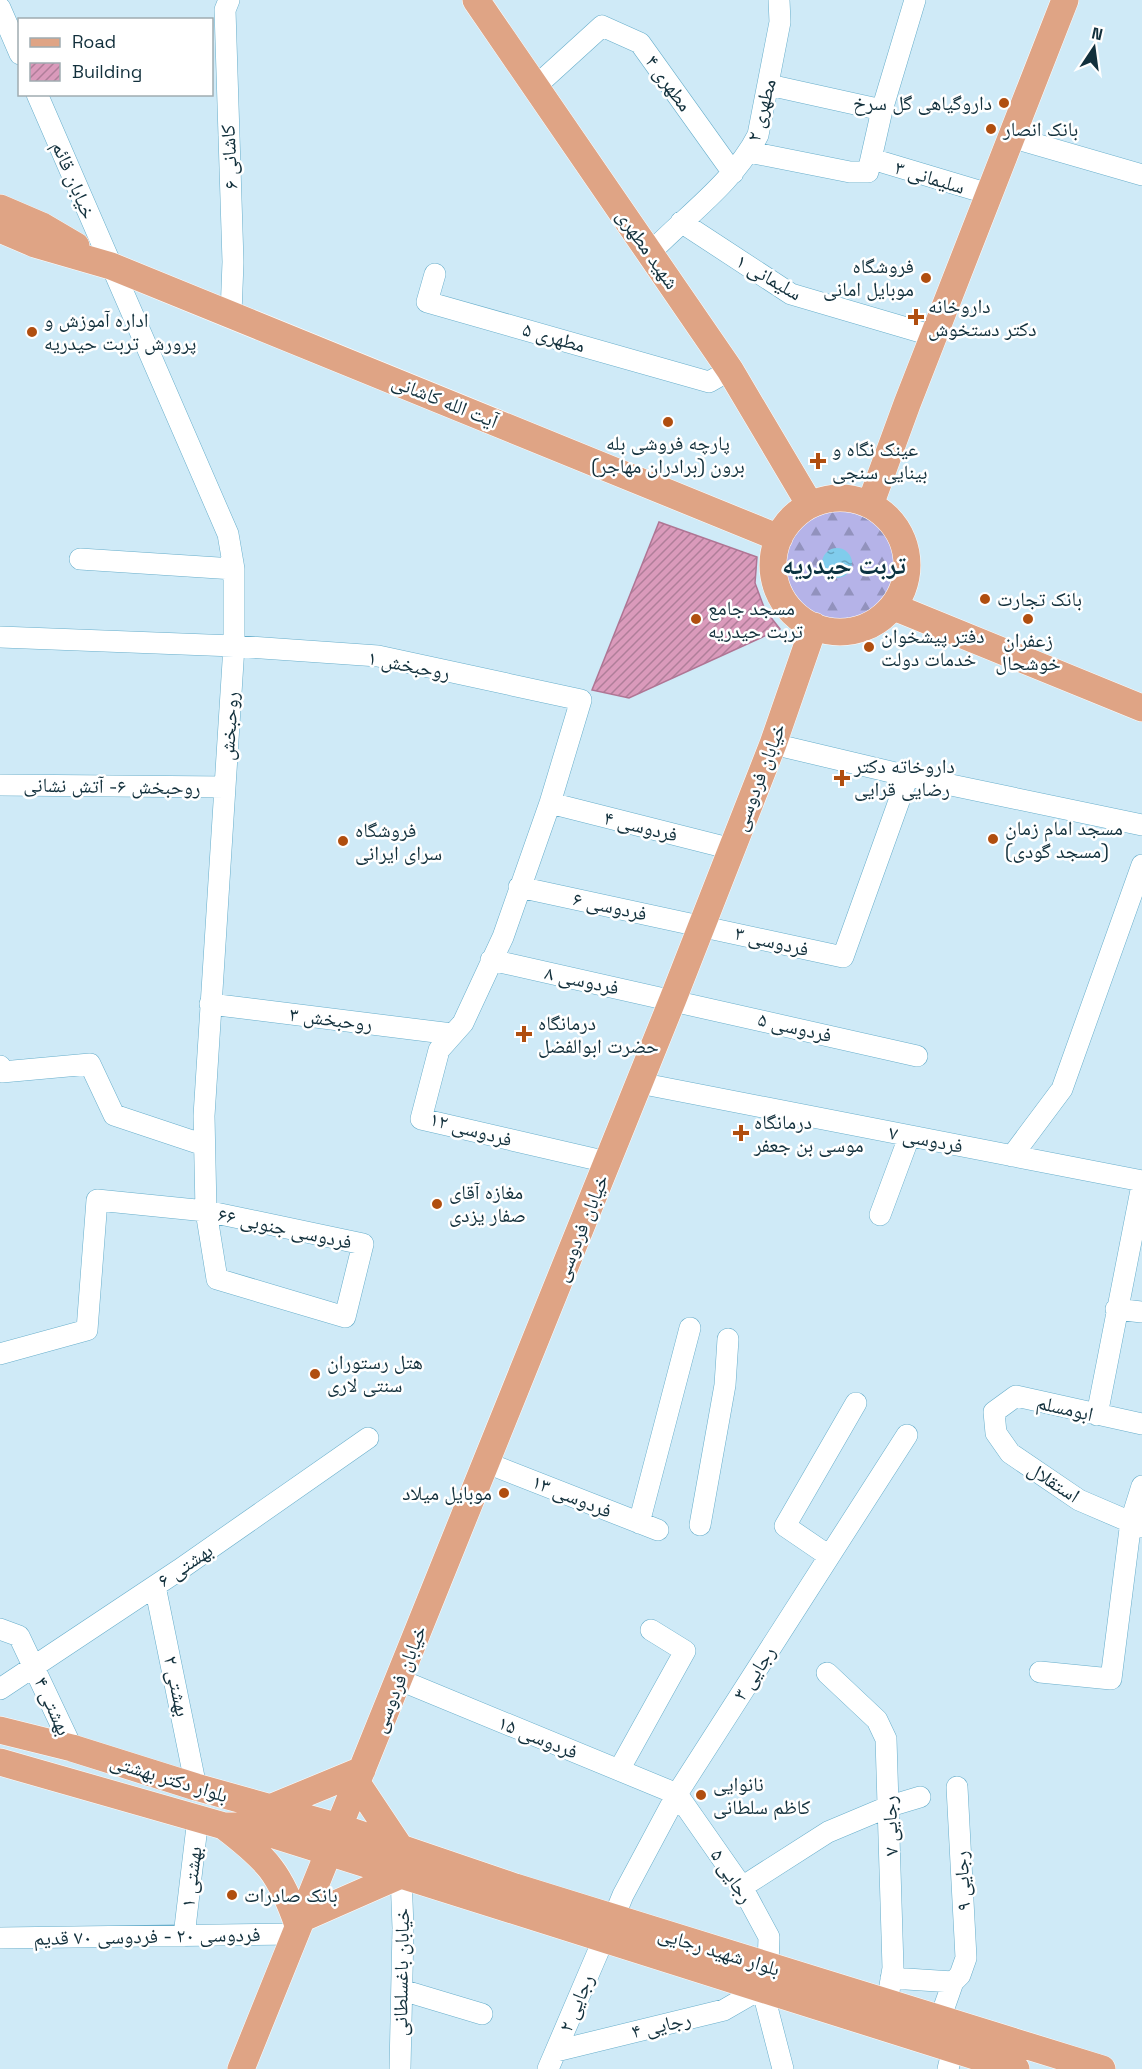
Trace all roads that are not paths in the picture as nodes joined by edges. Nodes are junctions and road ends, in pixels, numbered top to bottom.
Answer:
1 (229, 0) edge
2 (476, 0) edge
3 (779, 0) edge
4 (915, 0) edge
5 (1058, 2) edge
6 (0, 8) edge
7 (18, 49) edge
8 (769, 85) junction
9 (536, 87) junction
10 (38, 96) edge
11 (882, 110) junction
12 (1011, 137) junction
13 (749, 152) junction
14 (872, 159) junction
15 (733, 172) junction
16 (1142, 175) edge
17 (989, 194) junction
18 (0, 208) edge
19 (681, 222) junction
20 (0, 229) edge
21 (651, 252) junction
22 (111, 266) junction
23 (435, 274) dead end
24 (231, 314) junction
25 (934, 336) junction
26 (719, 376) junction
27 (805, 494) junction
28 (870, 505) junction
29 (751, 525) junction
30 (779, 538) junction
31 (80, 559) dead end
32 (234, 569) junction
33 (898, 599) junction
34 (814, 626) junction
35 (0, 637) edge
36 (234, 646) junction
37 (1142, 691) edge
38 (1142, 708) edge
39 (773, 744) junction
40 (908, 776) junction
41 (0, 785) edge
42 (225, 787) junction
43 (550, 803) junction
44 (1142, 825) edge
45 (732, 849) junction
46 (1142, 865) edge
47 (519, 887) junction
48 (702, 925) junction
49 (491, 960) junction
50 (673, 999) junction
51 (210, 1004) junction
52 (452, 1034) junction
53 (917, 1056) dead end
54 (0, 1066) edge
55 (639, 1083) junction
56 (909, 1137) junction
57 (204, 1145) junction
58 (1012, 1156) junction
59 (607, 1162) junction
60 (1142, 1183) edge
61 (206, 1211) junction
62 (880, 1215) dead end
63 (1116, 1309) junction
64 (1142, 1312) edge
65 (345, 1317) joint
66 (690, 1329) dead end
67 (728, 1339) dead end
68 (0, 1354) edge
69 (856, 1403) dead end
70 (994, 1412) joint
71 (1097, 1415) junction
72 (1142, 1424) edge
73 (907, 1435) dead end
74 (368, 1438) dead end
75 (487, 1463) junction
76 (1142, 1486) edge
77 (1136, 1524) edge
78 (700, 1525) dead end
79 (829, 1556) junction
80 (155, 1586) junction
81 (0, 1629) edge
82 (651, 1630) dead end
83 (34, 1664) junction
84 (1040, 1672) dead end
85 (827, 1673) dead end
86 (400, 1680) junction
87 (0, 1689) edge
88 (0, 1730) edge
89 (72, 1748) junction
90 (0, 1762) edge
91 (619, 1770) junction
92 (360, 1776) junction
93 (196, 1787) junction
94 (957, 1787) dead end
95 (677, 1794) junction
96 (920, 1797) dead end
97 (890, 1806) junction
98 (270, 1808) junction
99 (192, 1816) junction
100 (224, 1826) junction
101 (339, 1827) junction
102 (329, 1852) junction
103 (401, 1862) junction
104 (742, 1887) junction
105 (298, 1926) junction
106 (609, 1928) junction
107 (184, 1936) junction
108 (0, 1938) edge
109 (765, 1977) junction
110 (957, 1978) junction
111 (402, 1990) junction
112 (889, 1991) junction
113 (482, 2014) dead end
114 (940, 2019) junction
115 (950, 2059) edge
116 (552, 2060) edge
117 (241, 2069) edge
118 (400, 2069) edge
119 (783, 2069) edge
120 (1016, 2069) edge
121 (1102, 2069) edge

1 - 24 street, کاشانی ۶
2 - 9 main road, شهید مطهری
3 - 8 street, مطهری ۲
4 - 11 street
5 - 12 main road
6 - 7 street
8 - 11 street
8 - 13 street, مطهری ۲
9 - 15 street, مطهری ۴
9 - 21 main road, شهید مطهری
10 - 22 street, خیابان قائم
11 - 14 street
12 - 16 street
12 - 17 main road
13 - 14 street
13 - 15 street, مطهری ۲
14 - 17 street, سلیمانی ۳
15 - 19 street, مطهری ۲
17 - 25 main road
18 - 22 main road, آیت الله کاشانی
19 - 21 street, مطهری ۲
19 - 25 street, سلیمانی ۱
20 - 22 main road, آیت الله کاشانی
21 - 26 main road, شهید مطهری
22 - 24 main road, آیت الله کاشانی
22 - 32 street, روحبخش
23 - 26 street, مطهری ۵
24 - 29 main road, آیت الله کاشانی
25 - 28 main road
26 - 27 main road, شهید مطهری
27 - 28 main road
27 - 29 main road
27 - 30 main road
28 - 33 main road
29 - 30 main road, آیت الله کاشانی
30 - 34 main road
31 - 32 street
32 - 36 street, روحبخش
33 - 34 main road
33 - 37 main road
33 - 38 main road
34 - 39 main road, خیابان فردوسی
35 - 36 street, روحبخش ۱
36 - 42 street, روحبخش
36 - 43 street, روحبخش ۱
39 - 40 street
39 - 45 main road, خیابان فردوسی
40 - 44 street
40 - 48 street, فردوسی ۳
41 - 42 street, روحبخش ۶- آتش نشانی
42 - 51 street, روحبخش
43 - 45 street, فردوسی ۴
43 - 47 street
45 - 48 main road, خیابان فردوسی
46 - 58 street
47 - 48 street, فردوسی ۶
47 - 49 street
48 - 50 main road, خیابان فردوسی
49 - 50 street, فردوسی ۸
49 - 52 street
50 - 53 street, فردوسی ۵
50 - 55 main road, خیابان فردوسی
51 - 52 street, روحبخش ۳
51 - 57 street, روحبخش
52 - 59 street, فردوسی ۱۲
54 - 57 street
55 - 56 street, فردوسی ۷
55 - 59 main road, خیابان فردوسی
56 - 58 street, فردوسی ۷
56 - 62 street
57 - 61 street, روحبخش
58 - 60 street, فردوسی ۷
59 - 75 main road, خیابان فردوسی
60 - 63 street
61 - 65 street, روحبخش
61 - 65 street, فردوسی جنوبی ۶۶
61 - 68 street, فردوسی جنوبی ۶۶
63 - 64 street
63 - 71 street
66 - 75 street, فردوسی ۱۳
67 - 78 street
69 - 79 street
70 - 71 street, ابومسلم
70 - 77 street, استقلال
71 - 72 street, ابومسلم
73 - 79 street, رجایی ۳
74 - 80 street, بهشتی ۶
75 - 86 main road, خیابان فردوسی
76 - 77 street
77 - 84 street
79 - 95 street, رجایی ۳
80 - 83 street, بهشتی ۶
80 - 93 street, بهشتی ۲
81 - 83 street, بهشتی ۴
82 - 91 street
83 - 87 street, بهشتی ۶
83 - 89 street, بهشتی ۴
85 - 97 street, رجایی ۷
86 - 91 street, فردوسی ۱۵
86 - 92 main road, خیابان فردوسی
88 - 89 main road, بلوار دکتر بهشتی
89 - 93 main road, بلوار دکتر بهشتی
90 - 99 main road, بلوار دکتر بهشتی
91 - 95 street, فردوسی ۱۵
92 - 98 main road
92 - 101 main road, خیابان فردوسی
92 - 103 main road
93 - 98 main road, بلوار دکتر بهشتی
93 - 99 main road
94 - 110 street, رجایی ۹
95 - 104 street, رجایی ۵
95 - 106 street, رجایی ۳
96 - 97 street
97 - 104 street
97 - 112 street, رجایی ۷
98 - 101 main road, بلوار دکتر بهشتی
99 - 100 main road, بلوار دکتر بهشتی
99 - 107 street, بهشتی ۱
100 - 102 main road, بلوار دکتر بهشتی
100 - 105 main road
101 - 102 main road, خیابان فردوسی
101 - 103 main road, بلوار شهید رجایی
102 - 103 main road, بلوار شهید رجایی
102 - 105 main road
103 - 105 main road
103 - 106 main road, بلوار شهید رجایی
103 - 111 street, خیابان باغسلطانی
104 - 109 street, رجایی ۵
105 - 107 street, فردوسی ۲۰ - فردوسی ۷۰ قدیم
105 - 117 main road
106 - 109 main road, بلوار شهید رجایی
106 - 116 street, رجایی ۲
107 - 108 street, فردوسی ۲۰ - فردوسی ۷۰ قدیم
109 - 112 main road, بلوار شهید رجایی
109 - 115 main road, بلوار شهید رجایی
109 - 116 street, رجایی ۴
109 - 119 street, رجایی ۵
110 - 112 street
110 - 114 street, رجایی ۹
111 - 113 street
111 - 118 street, خیابان باغسلطانی
112 - 114 main road, بلوار شهید رجایی
114 - 121 main road, بلوار شهید رجایی
115 - 120 main road, بلوار شهید رجایی

